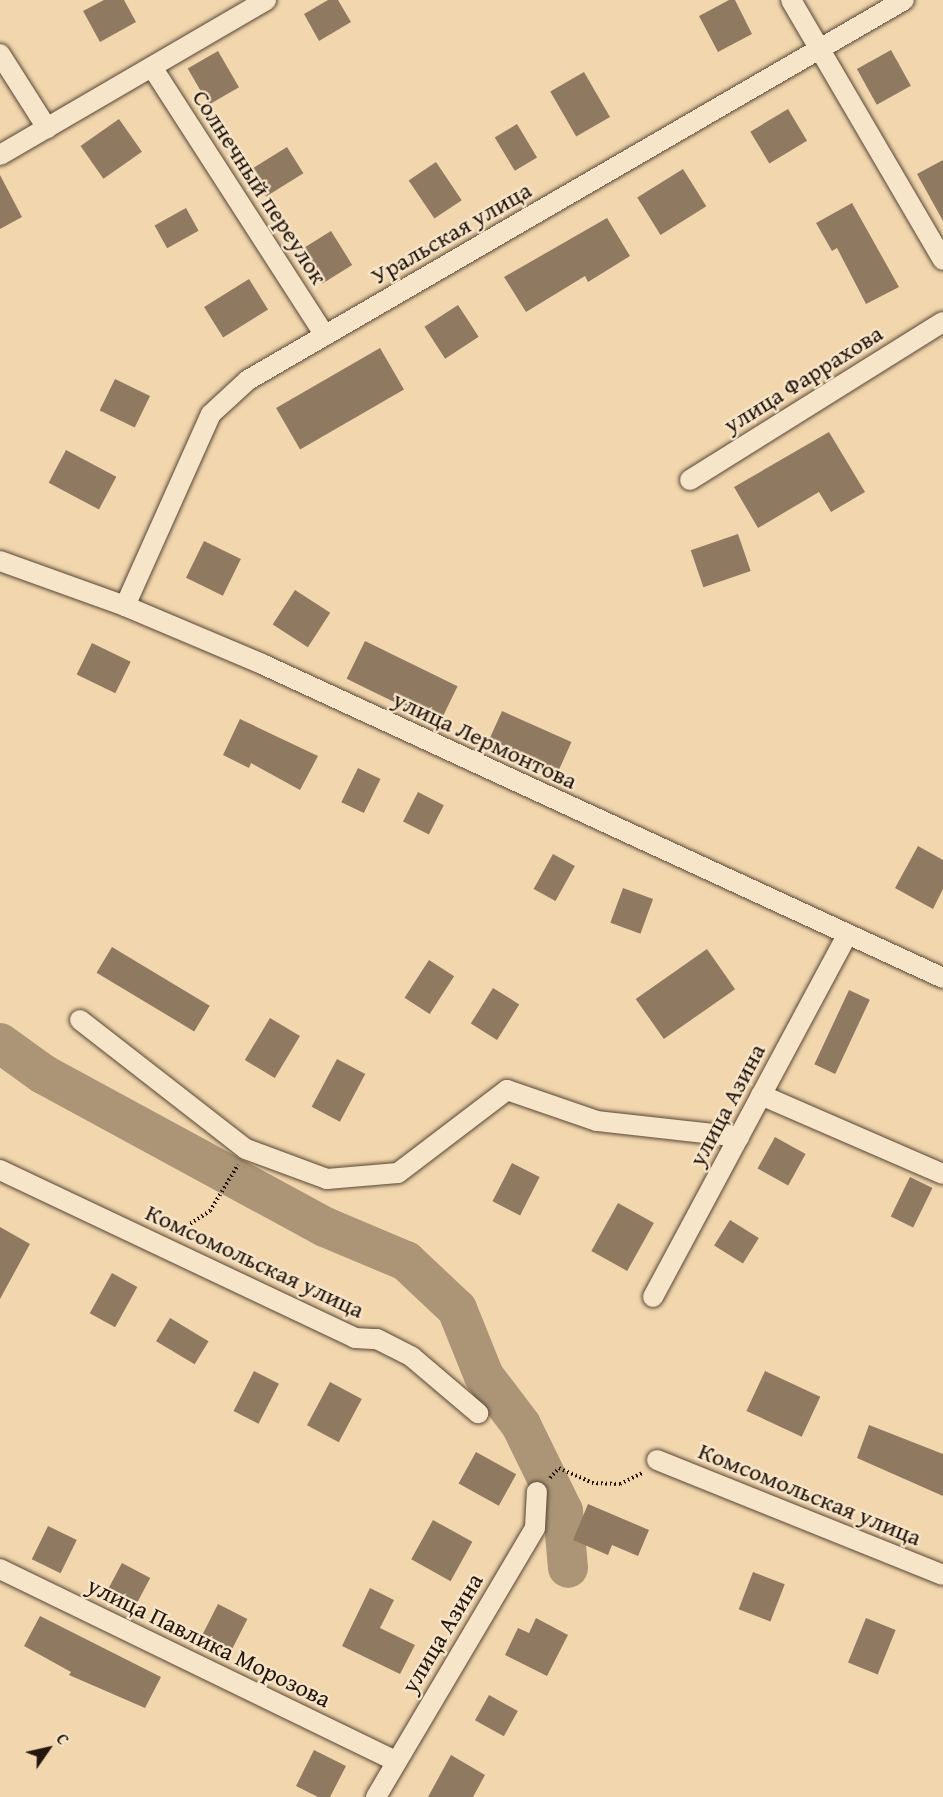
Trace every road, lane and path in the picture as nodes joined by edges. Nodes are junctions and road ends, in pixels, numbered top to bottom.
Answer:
1 (266, 0) edge
2 (791, 0) edge
3 (904, 0) edge
4 (820, 49) junction
5 (0, 54) edge
6 (152, 67) junction
7 (47, 128) junction
8 (0, 155) edge
9 (943, 260) edge
10 (943, 322) edge
11 (325, 335) junction
12 (690, 480) dead end
13 (0, 561) edge
14 (125, 606) junction
15 (846, 937) junction
16 (943, 978) edge
17 (80, 1020) dead end
18 (761, 1095) junction
19 (739, 1137) junction
20 (237, 1168) dead end
21 (0, 1170) edge
22 (943, 1174) edge
23 (158, 1245) junction
24 (653, 1297) dead end
25 (478, 1413) dead end
26 (657, 1460) joint
27 (559, 1468) dead end
28 (537, 1492) dead end
29 (0, 1569) edge
30 (943, 1575) edge
31 (396, 1761) junction
32 (376, 1797) edge

1 - 6 street
2 - 4 street
3 - 4 street, Уральская улица
4 - 9 street
4 - 11 street, Уральская улица
5 - 7 street
6 - 7 street
6 - 11 street, Солнечный переулок
7 - 8 street
10 - 12 street, улица Фаррахова
11 - 14 street, Уральская улица
13 - 14 street, улица Лермонтова
14 - 15 street, улица Лермонтова
15 - 16 street, улица Лермонтова
15 - 18 street, улица Азина
17 - 19 street
18 - 19 street, улица Азина
18 - 22 street
19 - 24 street, улица Азина
20 - 23 path
21 - 23 street, Комсомольская улица
23 - 25 street, Комсомольская улица
26 - 27 path
26 - 30 street, Комсомольская улица
28 - 31 street, улица Азина
29 - 31 street, улица Павлика Морозова
31 - 32 street, улица Азина

